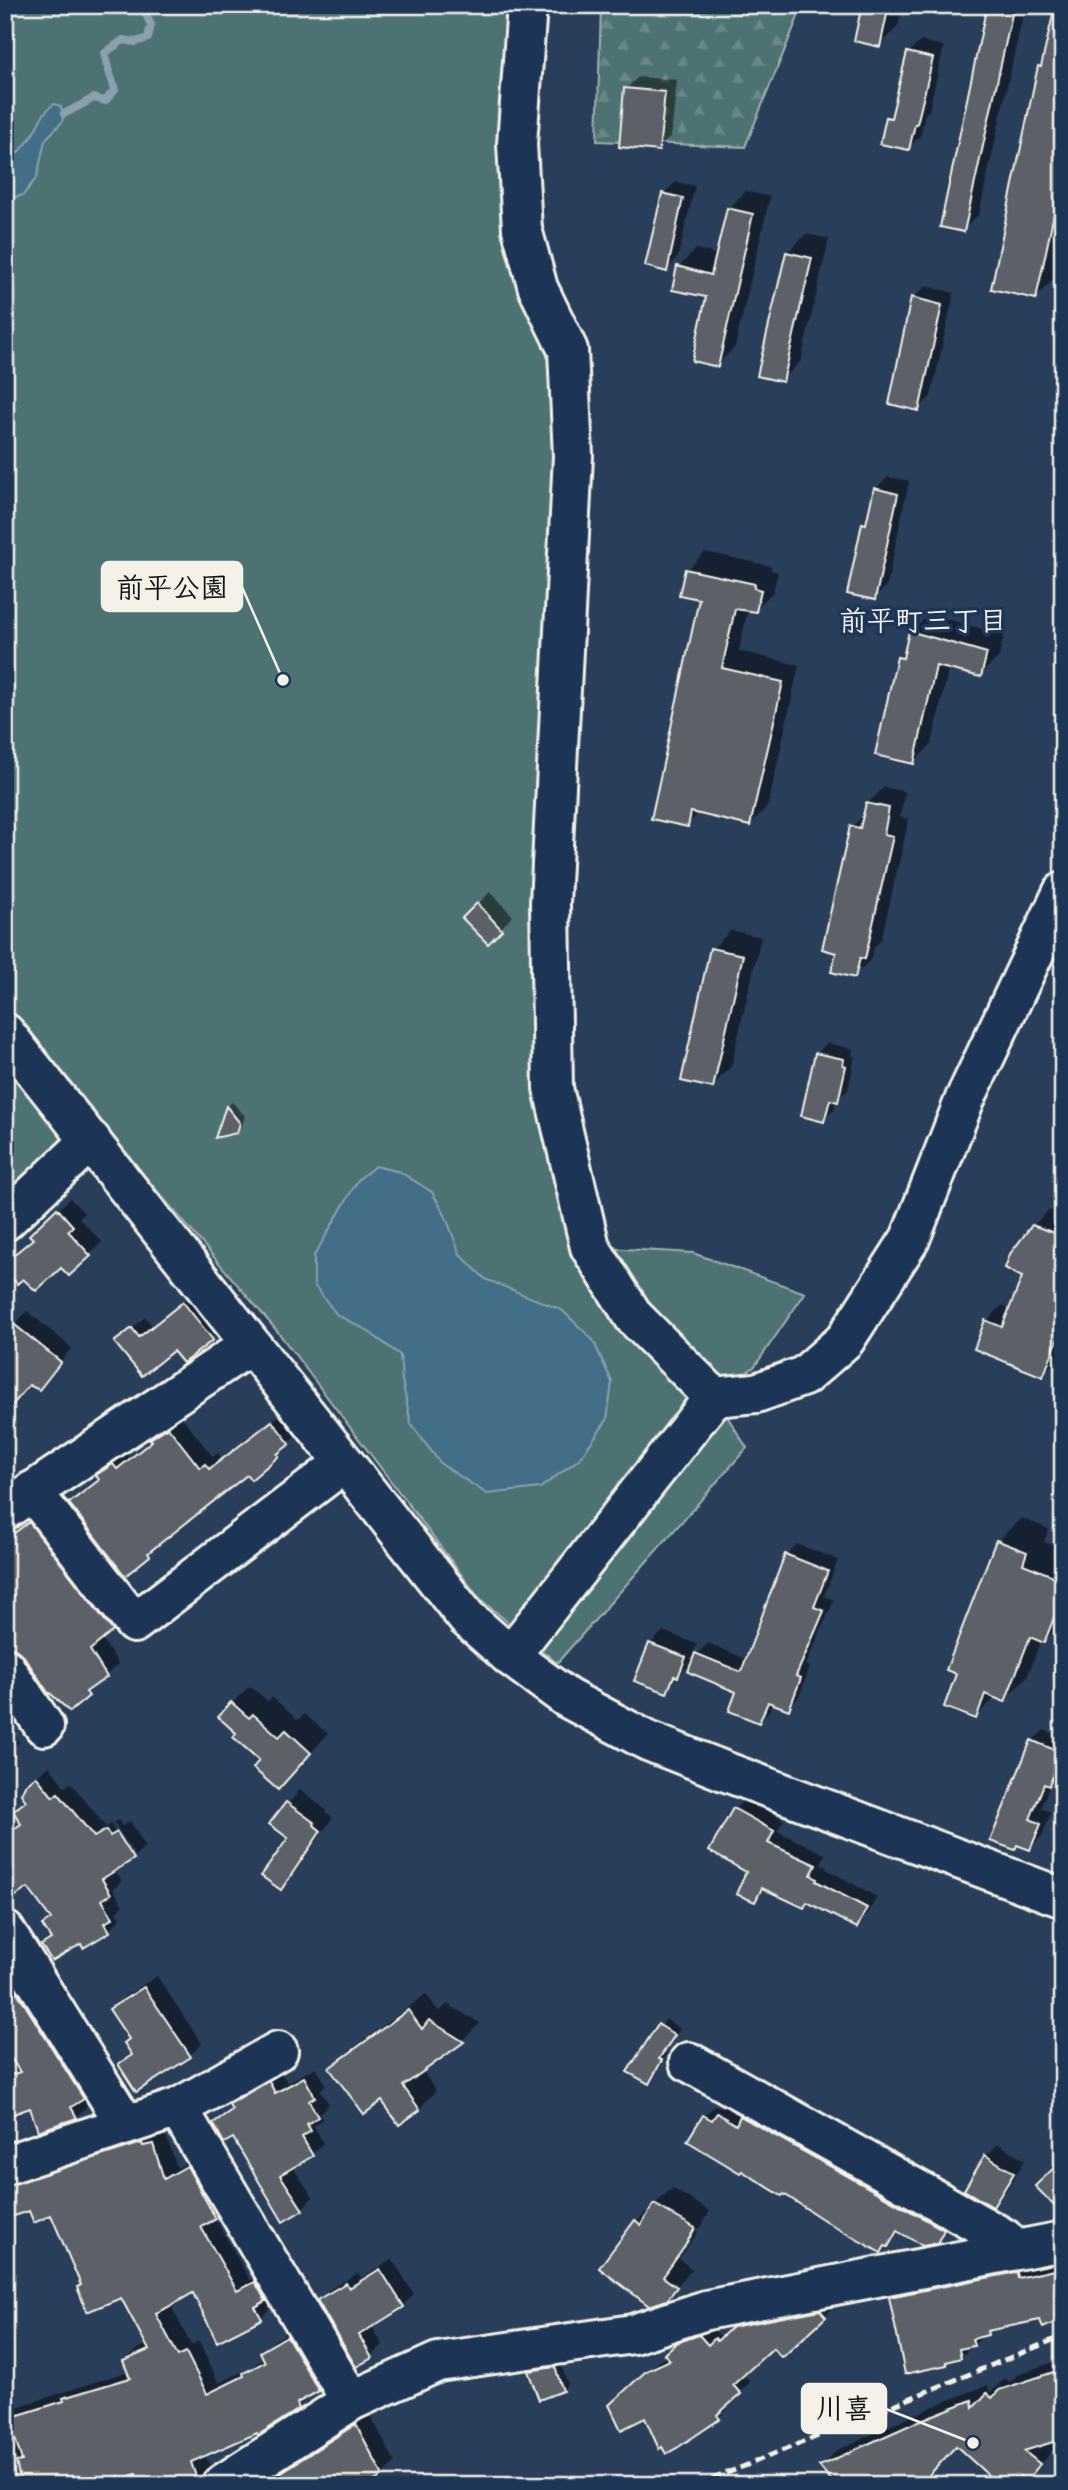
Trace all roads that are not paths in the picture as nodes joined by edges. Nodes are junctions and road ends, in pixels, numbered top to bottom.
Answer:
1 (527, 5) edge
2 (1063, 892) edge
3 (5, 1033) edge
4 (91, 1140) junction
5 (5, 1221) edge
6 (250, 1345) junction
7 (714, 1397) junction
8 (344, 1463) junction
9 (19, 1500) edge
10 (510, 1656) junction
11 (5, 1668) edge
12 (44, 1726) dead end
13 (1063, 1898) edge
14 (5, 1931) edge
15 (278, 2051) dead end
16 (689, 2062) dead end
17 (178, 2108) junction
18 (126, 2125) junction
19 (5, 2165) edge
20 (1063, 2241) edge
21 (1014, 2250) junction
22 (351, 2401) junction
23 (221, 2485) edge

1 - 7 street
2 - 7 street
3 - 4 street
4 - 5 street
4 - 6 street
6 - 8 street
6 - 9 street
7 - 10 street
8 - 9 street
8 - 10 street
10 - 13 street
11 - 12 street
14 - 18 street
15 - 17 street
16 - 21 street
17 - 18 street
17 - 22 street
18 - 19 street
20 - 21 street
21 - 22 street
22 - 23 street

